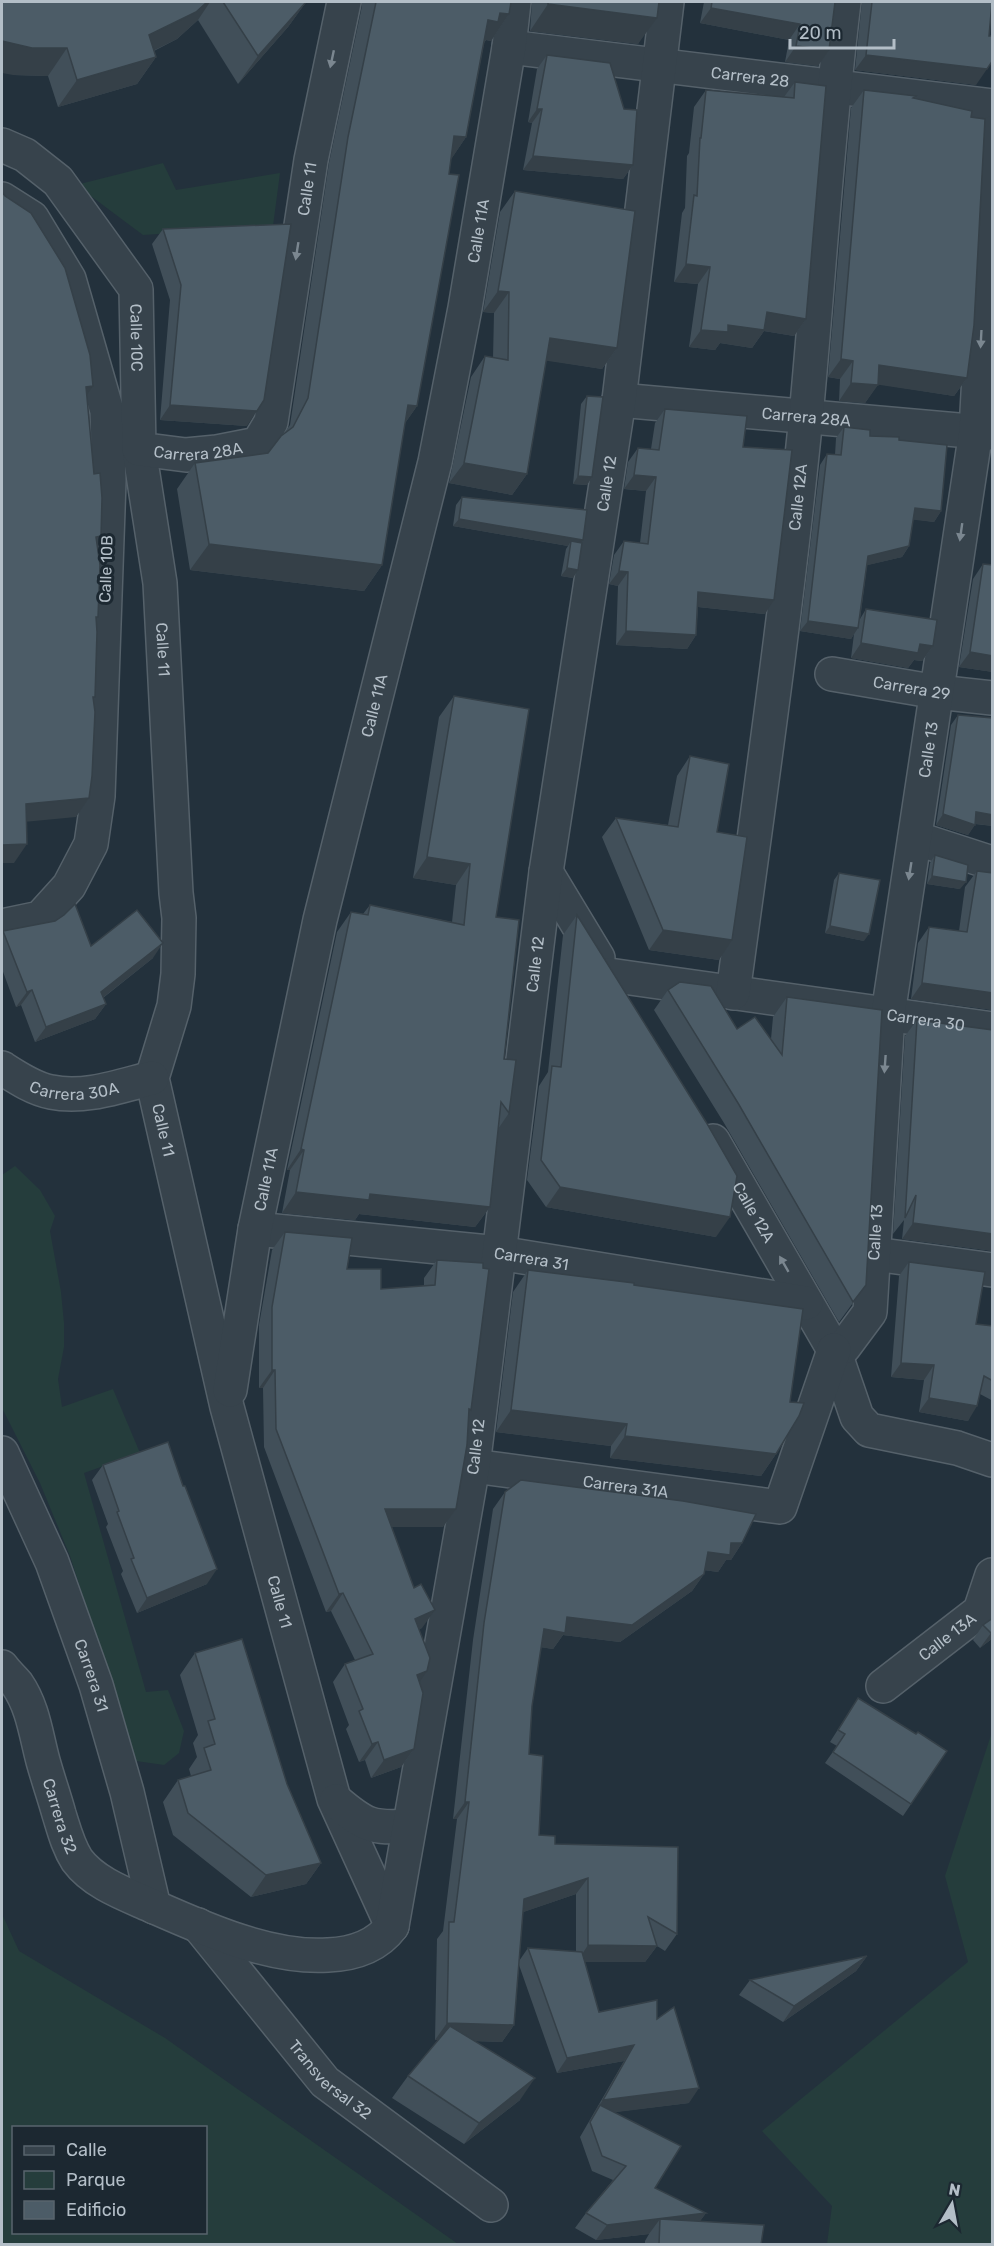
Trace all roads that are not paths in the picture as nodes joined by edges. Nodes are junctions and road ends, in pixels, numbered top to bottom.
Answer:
1 (344, 2) edge
2 (514, 2) edge
3 (667, 2) edge
4 (844, 2) edge
5 (509, 47) junction
6 (658, 64) junction
7 (834, 86) junction
8 (993, 106) edge
9 (993, 133) edge
10 (2, 145) edge
11 (2, 199) edge
12 (619, 400) junction
13 (806, 416) junction
14 (984, 432) edge
15 (258, 444) joint
16 (139, 449) junction
17 (832, 674) dead end
18 (937, 692) junction
19 (993, 698) edge
20 (915, 838) junction
21 (993, 863) edge
22 (546, 873) junction
23 (2, 926) edge
24 (609, 975) junction
25 (733, 993) junction
26 (628, 1005) edge
27 (888, 1014) junction
28 (993, 1029) edge
29 (2, 1068) edge
30 (152, 1078) junction
31 (695, 1113) edge
32 (255, 1229) junction
33 (499, 1252) junction
34 (874, 1254) junction
35 (993, 1270) edge
36 (806, 1303) junction
37 (834, 1350) junction
38 (227, 1407) junction
39 (2, 1453) edge
40 (993, 1460) edge
41 (473, 1466) junction
42 (993, 1575) edge
43 (2, 1667) edge
44 (883, 1686) dead end
45 (334, 1799) junction
46 (409, 1826) junction
47 (176, 1916) junction
48 (392, 1926) junction
49 (491, 2205) dead end

1 -> 15 street, Calle 11
2 - 5 street, Calle 11A
3 - 6 street, Calle 12
4 - 7 street, Calle 12A
5 - 6 street, Carrera 28
5 - 32 street, Calle 11A
6 - 7 street, Carrera 28
6 - 12 street, Calle 12
7 - 8 street, Carrera 28
7 - 13 street, Calle 12A
9 -> 14 street, Calle 13
10 - 16 street, Calle 10C
11 - 23 street, Calle 10B
12 - 13 street, Carrera 28A
12 - 22 street, Calle 12
13 - 14 street, Carrera 28A
13 - 25 street, Calle 12A
14 -> 18 street, Calle 13
15 - 16 street, Carrera 28A
16 - 30 street, Calle 11
17 - 18 street, Carrera 29
18 - 19 street, Carrera 29
18 - 20 street, Calle 13
20 - 21 street
20 -> 27 street, Calle 13
22 - 24 street
22 - 33 street, Calle 12
24 - 25 street, Carrera 30
24 - 26 street
25 - 27 street, Carrera 30
27 - 28 street, Carrera 30
27 -> 34 street, Calle 13
29 - 30 street, Carrera 30A
30 - 38 street, Calle 11
36 -> 31 street, Calle 12A
32 - 33 street, Carrera 31
32 - 38 street, Calle 11A
33 - 36 street, Carrera 31
33 - 41 street, Calle 12
34 - 35 street
34 - 37 street, Calle 13
36 - 37 street, Calle 12A
37 - 40 street
37 - 41 street, Carrera 31A
38 - 45 street, Calle 11
39 - 47 street, Carrera 31
41 - 46 street, Calle 12
42 - 44 street, Calle 13A
43 - 47 street, Carrera 32
45 - 46 street
45 - 48 street, Calle 11
46 - 48 street, Calle 12
47 - 48 street
47 - 49 street, Transversal 32

